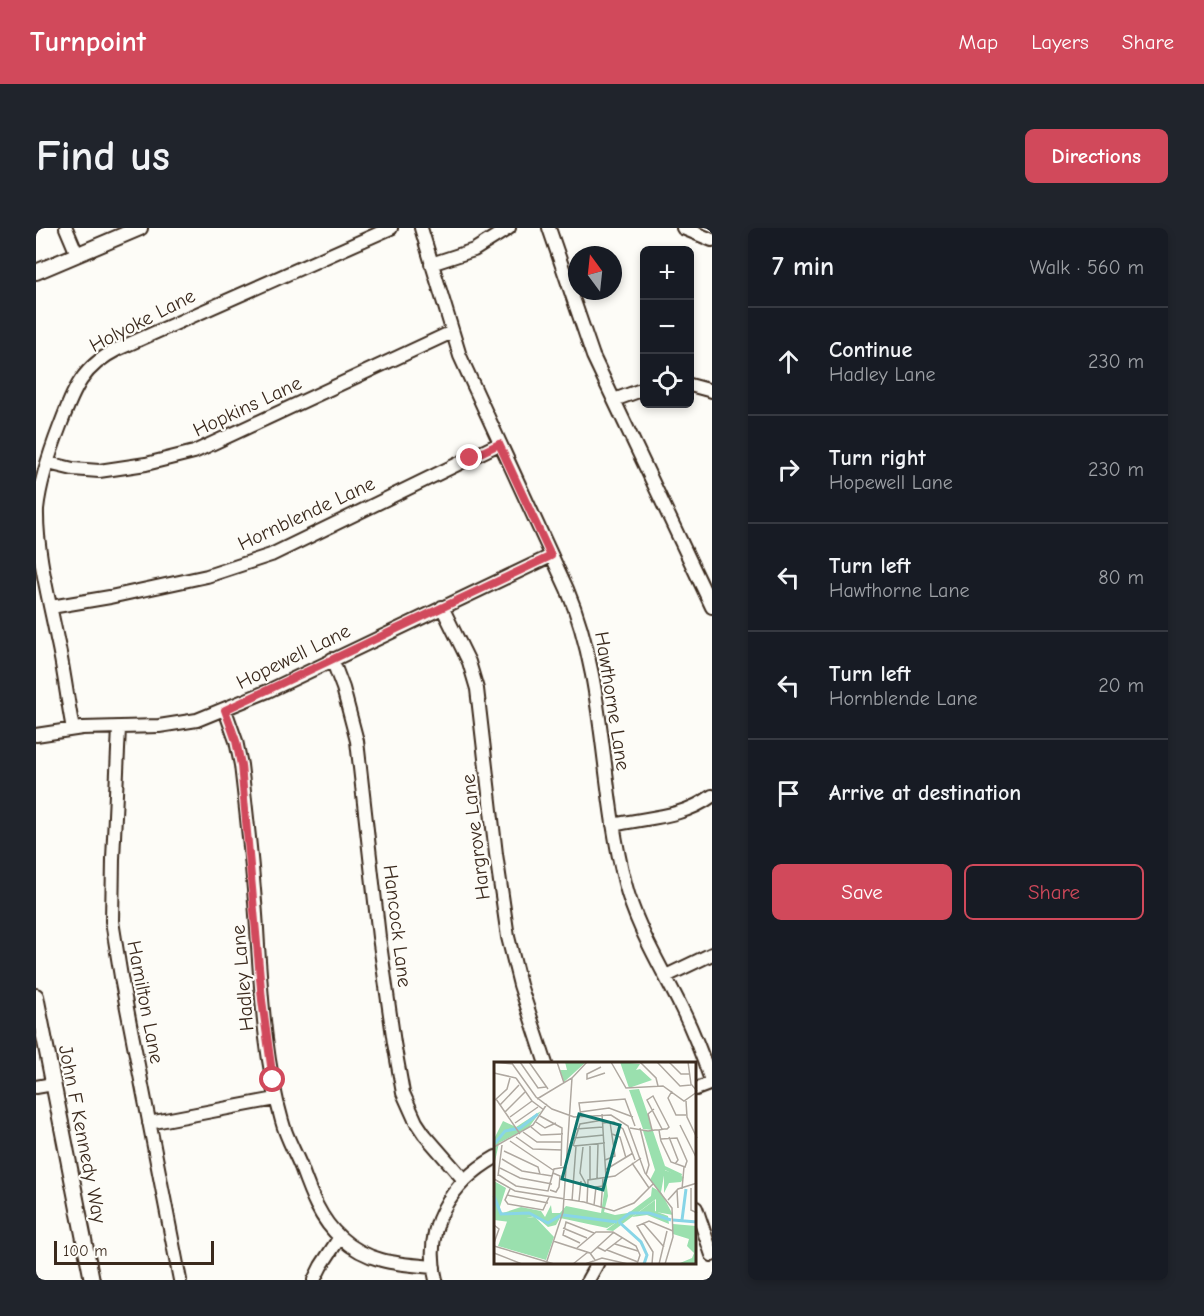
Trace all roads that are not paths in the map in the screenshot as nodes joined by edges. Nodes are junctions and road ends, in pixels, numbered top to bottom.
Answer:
1 (66, 228) edge
2 (140, 228) edge
3 (390, 228) edge
4 (421, 228) edge
5 (509, 228) edge
6 (549, 228) edge
7 (683, 228) edge
8 (712, 240) edge
9 (77, 254) junction
10 (36, 261) edge
11 (432, 264) junction
12 (36, 272) edge
13 (452, 332) junction
14 (694, 386) edge
15 (640, 391) edge
16 (712, 391) edge
17 (614, 400) junction
18 (499, 444) junction
19 (48, 463) junction
20 (551, 556) junction
21 (51, 607) junction
22 (442, 607) junction
23 (712, 607) edge
24 (332, 659) junction
25 (225, 710) junction
26 (119, 728) junction
27 (72, 729) junction
28 (36, 735) edge
29 (712, 796) edge
30 (613, 825) junction
31 (712, 954) edge
32 (666, 976) junction
33 (36, 996) edge
34 (545, 1062) edge
35 (712, 1083) edge
36 (53, 1084) junction
37 (36, 1087) edge
38 (697, 1089) edge
39 (276, 1099) junction
40 (149, 1123) junction
41 (494, 1158) edge
42 (464, 1180) junction
43 (697, 1217) edge
44 (340, 1237) junction
45 (712, 1255) edge
46 (596, 1265) edge
47 (434, 1267) junction
48 (92, 1280) edge
49 (180, 1280) edge
50 (314, 1280) edge
51 (435, 1280) edge
52 (588, 1280) edge

1 - 9 street
2 - 9 street
3 - 19 street, Holyoke Lane
4 - 11 street, Hawthorne Lane
5 - 11 street
6 - 17 street
7 - 8 street
9 - 10 street
9 - 12 street
11 - 13 street, Hawthorne Lane
13 - 18 street, Hawthorne Lane
13 - 19 street, Hopkins Lane
14 - 16 street
15 - 17 street
17 - 23 street
18 - 20 street, Hawthorne Lane
18 - 21 street, Hornblende Lane
19 - 21 street, Holyoke Lane
20 - 22 street, Hopewell Lane
20 - 30 street, Hawthorne Lane
21 - 27 street, Holyoke Lane
22 - 24 street, Hopewell Lane
22 - 34 street, Hargrove Lane
24 - 25 street, Hopewell Lane
24 - 42 street, Hancock Lane
25 - 26 street, Hopewell Lane
25 - 39 street, Hadley Lane
26 - 27 street, Hopewell Lane
26 - 40 street, Hamilton Lane
27 - 28 street, Hopewell Lane
29 - 30 street
30 - 32 street, Hawthorne Lane
31 - 32 street
32 - 35 street, Hawthorne Lane
33 - 36 street, John F Kennedy Way
35 - 38 street
36 - 37 street
36 - 48 street, John F Kennedy Way
39 - 40 street
39 - 44 street, Hadley Lane
40 - 49 street, Hamilton Lane
41 - 42 street
42 - 47 street
43 - 45 street
44 - 47 street, Hadley Lane
44 - 50 street
46 - 52 street
47 - 51 street

